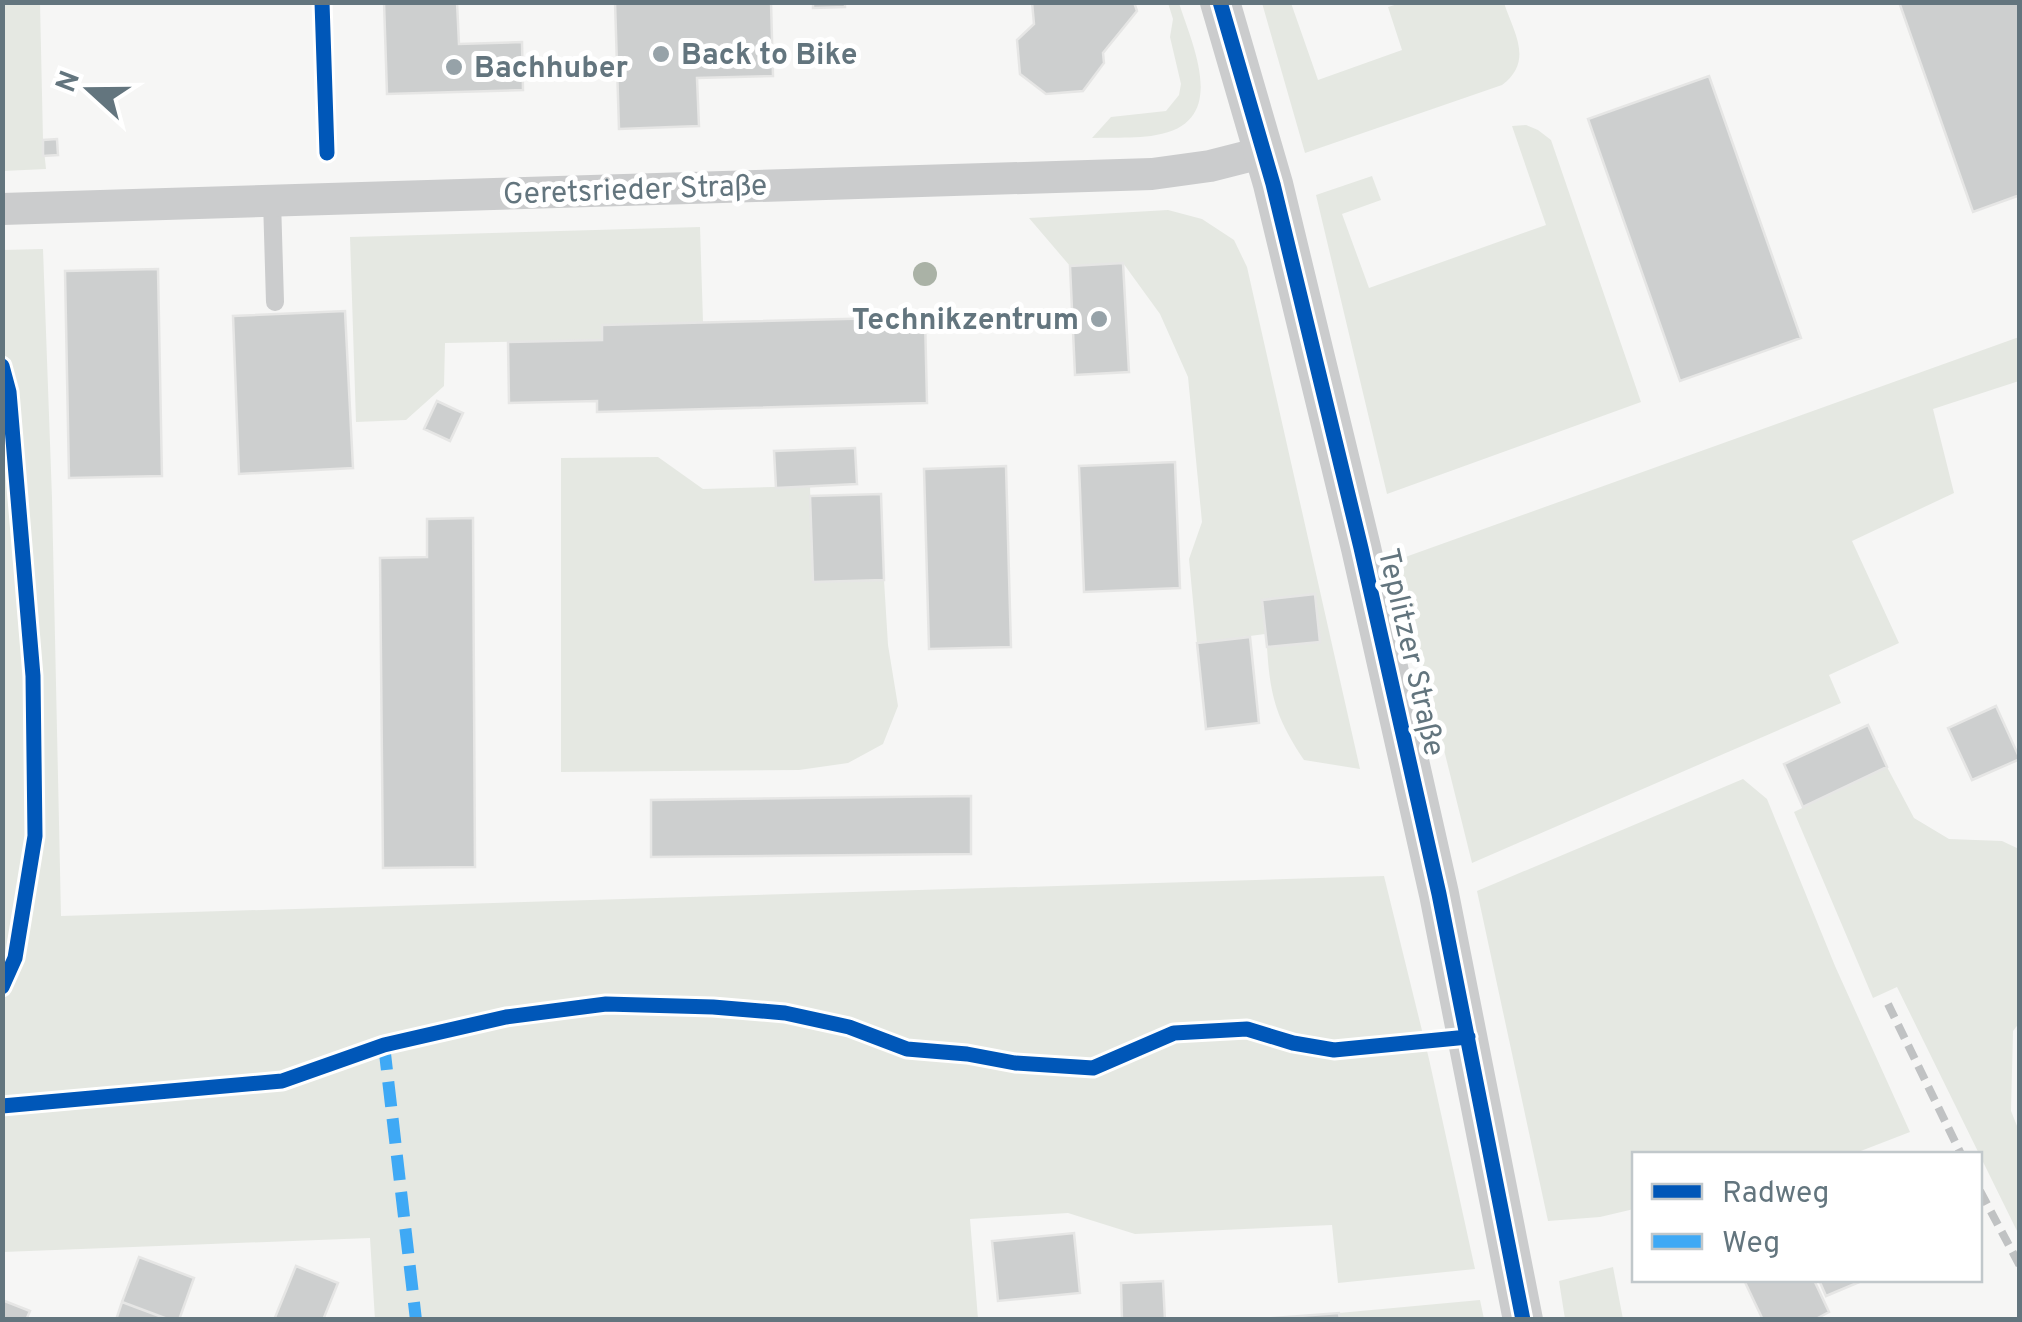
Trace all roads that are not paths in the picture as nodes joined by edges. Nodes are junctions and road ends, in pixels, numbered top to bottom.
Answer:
1 (1220, 2) edge
2 (1265, 152) junction
3 (272, 200) junction
4 (2, 208) edge
5 (275, 302) dead end
6 (1523, 1320) edge

1 - 2 street, Teplitzer Straße
2 - 3 street, Geretsrieder Straße
2 - 6 street, Teplitzer Straße
3 - 4 street, Geretsrieder Straße
3 - 5 lane

